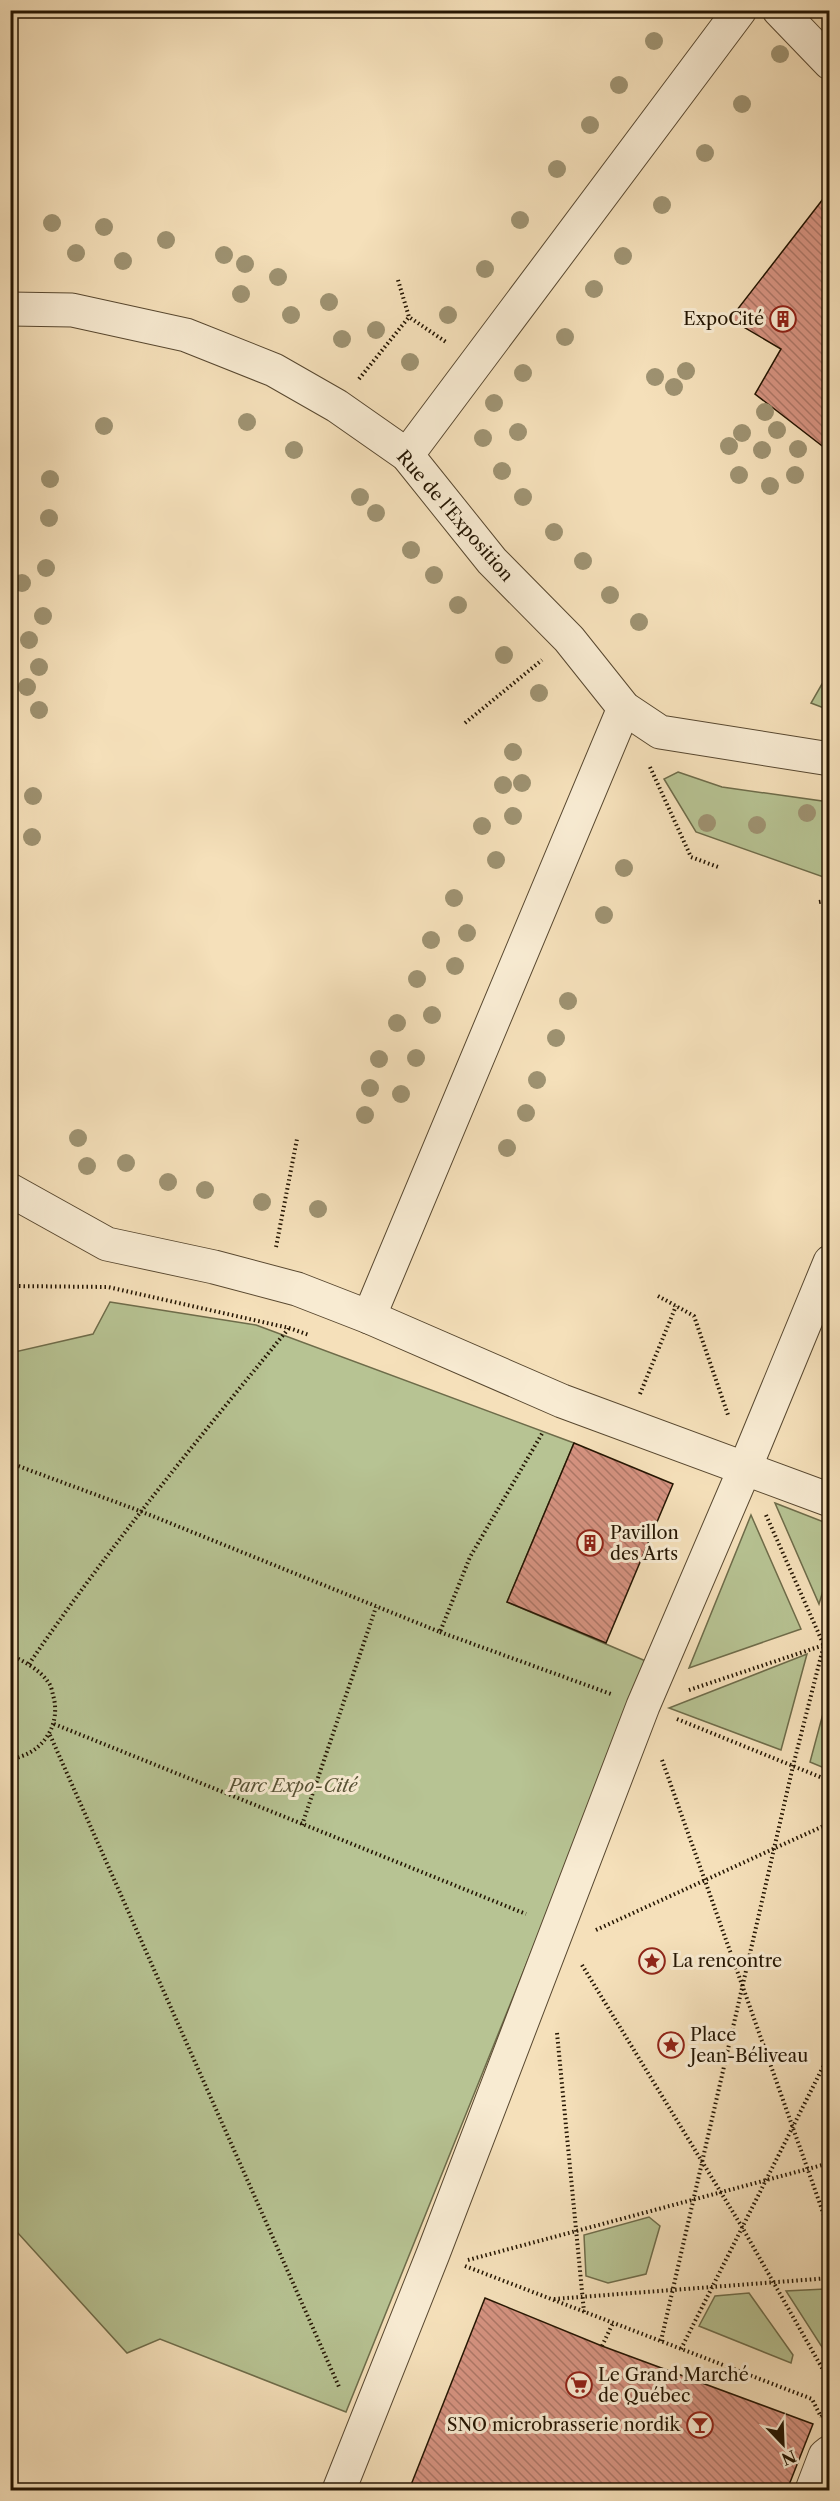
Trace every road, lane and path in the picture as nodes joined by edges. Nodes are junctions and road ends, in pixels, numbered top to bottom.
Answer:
1 (740, 10) edge
2 (779, 10) edge
3 (830, 63) edge
4 (398, 280) dead end
5 (10, 309) edge
6 (409, 316) junction
7 (477, 362) junction
8 (337, 406) junction
9 (407, 455) junction
10 (569, 639) junction
11 (624, 708) junction
12 (465, 723) dead end
13 (830, 759) edge
14 (648, 762) dead end
15 (718, 867) dead end
16 (830, 900) edge
17 (819, 902) dead end
18 (297, 1139) dead end
19 (10, 1190) edge
20 (830, 1262) edge
21 (283, 1285) junction
22 (10, 1286) edge
23 (676, 1306) dead end
24 (369, 1317) junction
25 (289, 1328) junction
26 (311, 1336) dead end
27 (627, 1425) junction
28 (544, 1431) dead end
29 (10, 1463) edge
30 (745, 1468) junction
31 (830, 1500) edge
32 (140, 1511) junction
33 (376, 1607) junction
34 (830, 1621) edge
35 (440, 1632) junction
36 (830, 1644) edge
37 (823, 1646) junction
38 (10, 1655) edge
39 (29, 1664) junction
40 (643, 1706) junction
41 (50, 1735) junction
42 (10, 1759) edge
43 (793, 1766) junction
44 (830, 1781) edge
45 (830, 1823) edge
46 (302, 1825) dead end
47 (775, 1848) junction
48 (705, 1880) junction
49 (549, 1952) junction
50 (742, 1986) junction
51 (556, 2022) dead end
52 (830, 2053) edge
53 (793, 2127) junction
54 (830, 2163) edge
55 (808, 2169) junction
56 (766, 2180) junction
57 (694, 2200) junction
58 (576, 2231) junction
59 (830, 2232) edge
60 (830, 2278) edge
61 (711, 2288) junction
62 (671, 2290) junction
63 (583, 2298) junction
64 (550, 2299) junction
65 (584, 2312) junction
66 (612, 2323) junction
67 (661, 2341) junction
68 (602, 2346) dead end
69 (681, 2349) junction
70 (360, 2434) junction
71 (827, 2438) edge
72 (339, 2490) edge
73 (812, 2490) edge

1 - 7 street
2 - 3 street
4 - 6 path
5 - 8 street, Rue de l'Exposition
6 - 7 path
6 - 8 path
7 - 9 street
8 - 9 street, Rue de l'Exposition
9 - 10 street, Rue de l'Exposition
10 - 11 street, Rue de l'Exposition
10 - 12 path
11 - 13 street, Rue de l'Exposition
11 - 24 street
14 - 15 path
16 - 17 path
18 - 21 path
19 - 21 street
20 - 30 street
21 - 24 street
21 - 25 path
22 - 25 path
23 - 27 path
24 - 27 street
25 - 26 path
25 - 32 path
27 - 30 street
28 - 35 path
29 - 32 path
30 - 31 street
30 - 40 street
32 - 33 path
32 - 39 path
33 - 35 path
33 - 46 path
34 - 37 path
35 - 40 path
36 - 37 path
37 - 40 path
37 - 43 path
38 - 39 path
39 - 41 path
40 - 43 path
40 - 48 path
40 - 49 street
41 - 42 path
41 - 70 path
43 - 44 path
43 - 47 path
45 - 47 path
47 - 48 path
47 - 50 path
48 - 49 path
48 - 50 path
49 - 70 street
50 - 53 path
50 - 57 path
51 - 58 path
52 - 53 path
53 - 55 path
53 - 56 path
54 - 55 path
55 - 56 path
55 - 59 path
56 - 57 path
56 - 61 path
57 - 58 path
57 - 62 path
58 - 63 path
58 - 64 path
60 - 61 path
61 - 62 path
61 - 69 path
62 - 63 path
62 - 67 path
63 - 64 path
63 - 65 path
64 - 65 path
65 - 66 path
66 - 67 path
66 - 68 path
67 - 69 path
69 - 71 path
70 - 72 street
71 - 73 street

